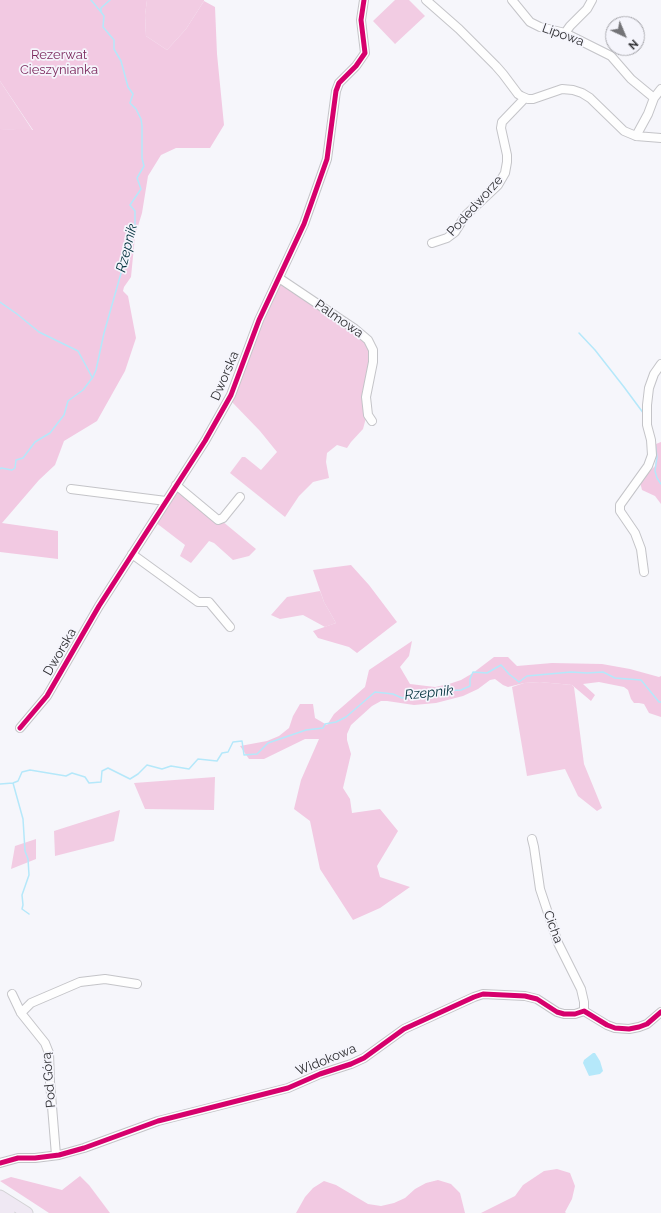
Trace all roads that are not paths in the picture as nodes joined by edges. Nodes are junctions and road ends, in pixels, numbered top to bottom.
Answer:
1 (364, 0) edge
2 (426, 0) edge
3 (512, 0) edge
4 (592, 0) edge
5 (565, 33) junction
6 (661, 89) edge
7 (525, 98) junction
8 (654, 98) junction
9 (636, 136) junction
10 (661, 138) edge
11 (432, 243) dead end
12 (279, 278) junction
13 (661, 364) edge
14 (372, 421) dead end
15 (176, 485) junction
16 (71, 489) dead end
17 (240, 497) dead end
18 (166, 501) junction
19 (132, 554) junction
20 (644, 572) dead end
21 (230, 627) dead end
22 (20, 728) dead end
23 (532, 840) dead end
24 (137, 984) dead end
25 (12, 994) dead end
26 (584, 1011) junction
27 (661, 1012) edge
28 (22, 1013) junction
29 (56, 1155) junction
30 (1, 1160) edge
31 (0, 1196) edge
32 (0, 1207) edge
33 (9, 1213) edge
34 (27, 1213) edge

1 - 12 street, Dworska
2 - 7 street
3 - 5 street, Lipowa
4 - 5 street
5 - 8 street, Lipowa
6 - 8 street
7 - 9 street
7 - 11 street, Podedworze
8 - 9 street
9 - 10 street
12 - 14 street, Palmowa
12 - 15 street, Dworska
13 - 20 street
15 - 17 street
15 - 18 street, Dworska
16 - 18 street
18 - 19 street, Dworska
19 - 21 street
19 - 22 street, Dworska
23 - 26 street, Cicha
24 - 28 street
25 - 28 street, Pod Górą
26 - 27 street
26 - 29 street, Widokowa
28 - 29 street, Pod Górą
29 - 30 street, Widokowa
31 - 34 highway
32 - 33 highway

